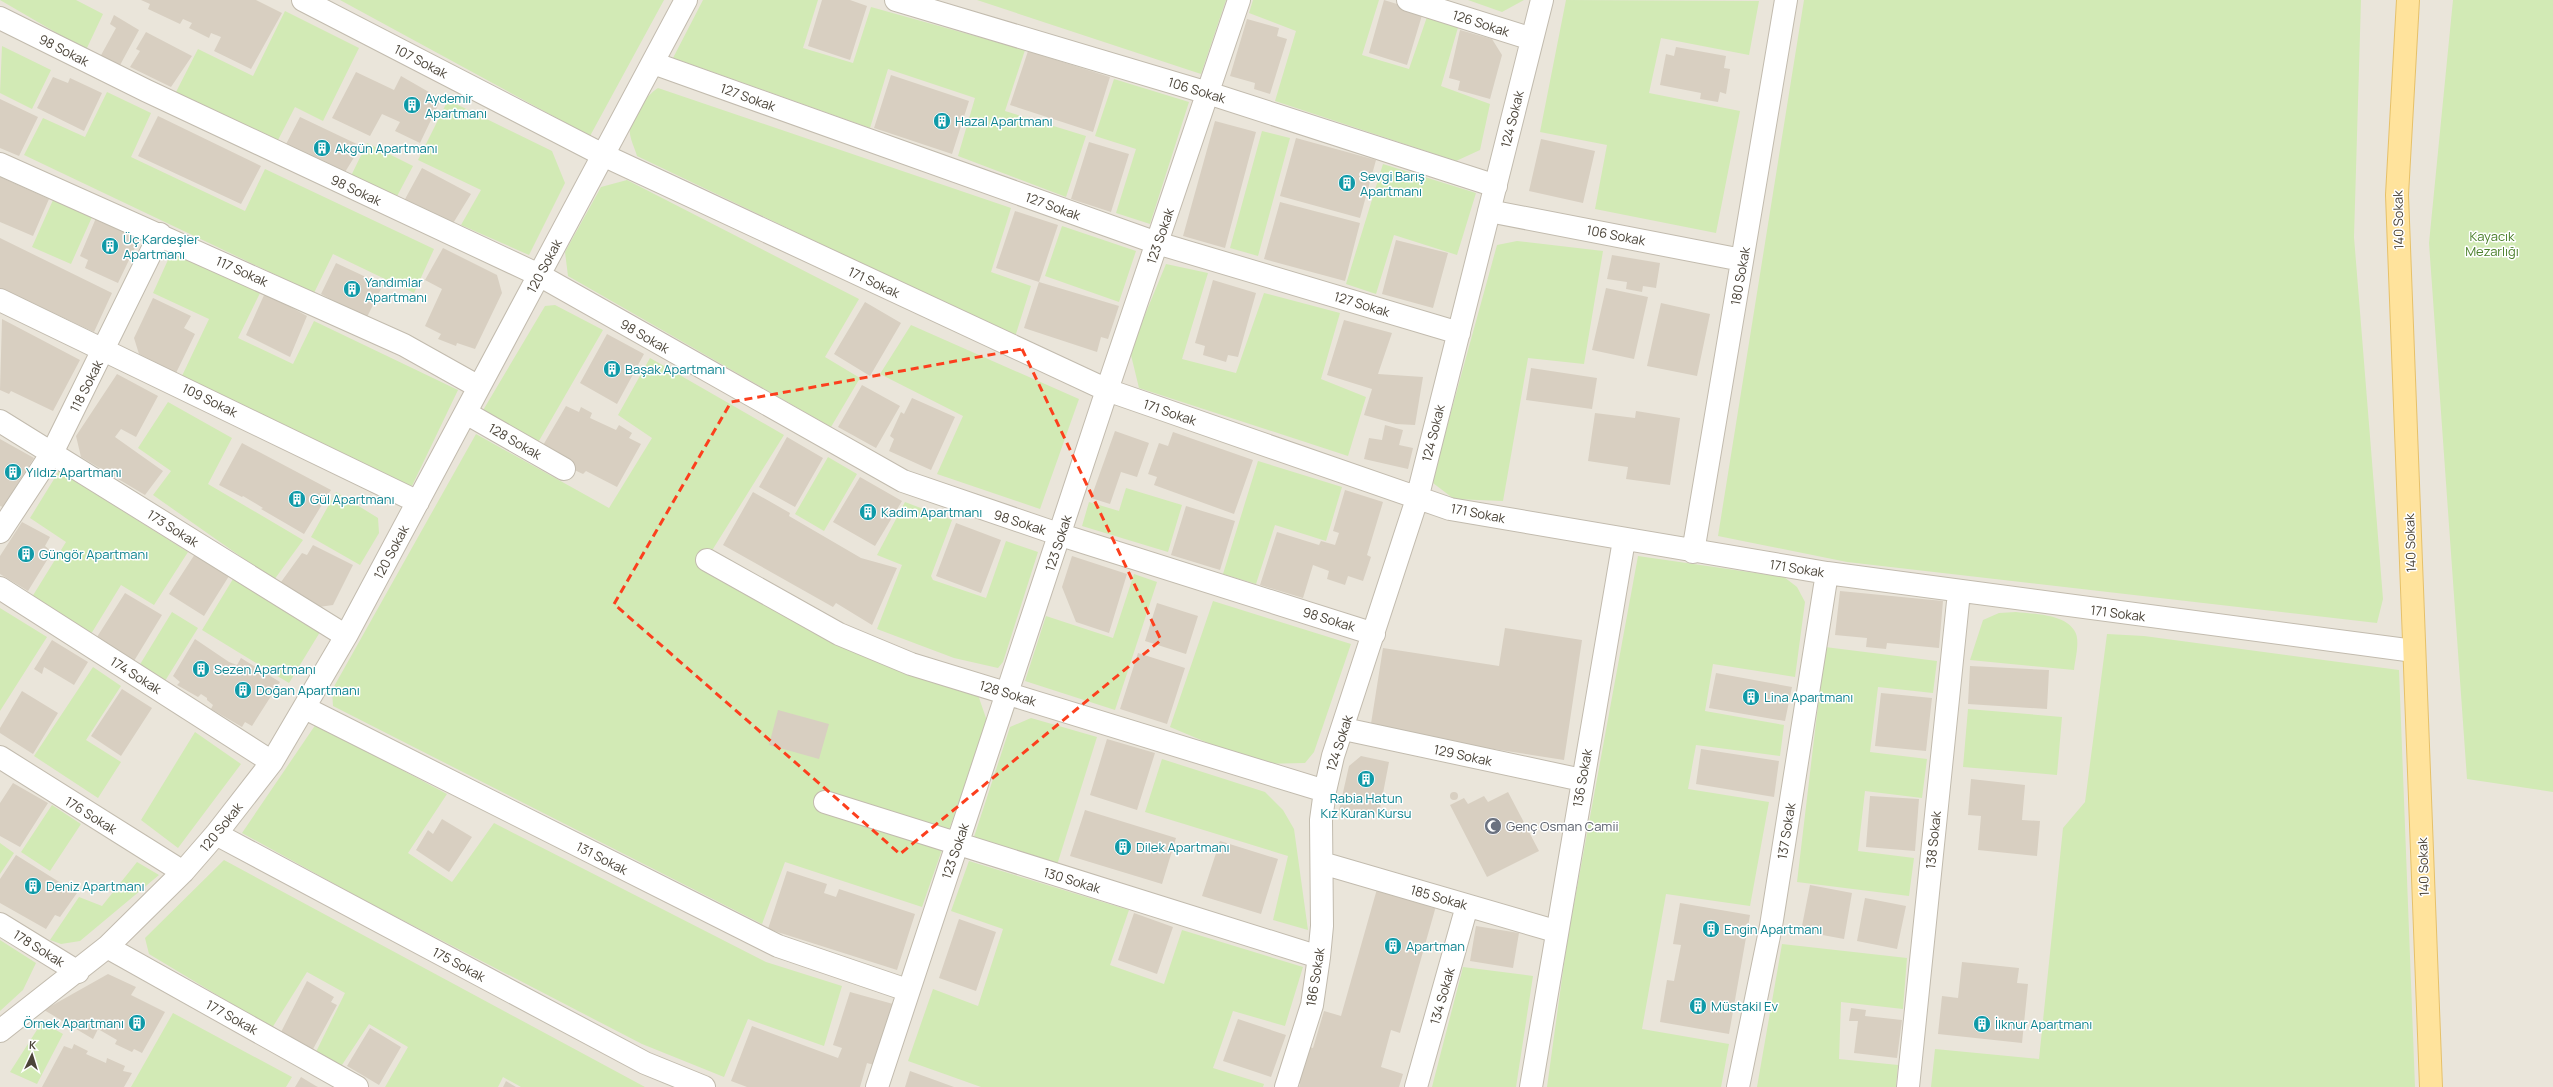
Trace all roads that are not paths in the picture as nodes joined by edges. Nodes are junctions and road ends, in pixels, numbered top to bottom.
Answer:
1 (303, 0) edge
2 (686, 0) edge
3 (896, 0) edge
4 (1239, 0) edge
5 (1408, 0) edge
6 (1542, 0) edge
7 (1786, 0) edge
8 (2408, 0) edge
9 (0, 18) edge
10 (1532, 39) junction
11 (653, 63) junction
12 (1208, 93) junction
13 (603, 155) junction
14 (0, 164) edge
15 (1496, 186) junction
16 (1489, 211) junction
17 (160, 234) junction
18 (1157, 243) junction
19 (1742, 260) junction
20 (538, 275) junction
21 (0, 300) edge
22 (1459, 333) junction
23 (105, 349) junction
24 (480, 387) junction
25 (1107, 390) junction
26 (466, 413) junction
27 (0, 421) edge
28 (52, 453) junction
29 (564, 469) dead end
30 (1416, 498) junction
31 (418, 502) junction
32 (0, 532) edge
33 (1061, 536) junction
34 (1624, 540) junction
35 (1693, 552) junction
36 (707, 560) dead end
37 (1827, 573) junction
38 (0, 588) edge
39 (1959, 592) junction
40 (1374, 634) junction
41 (346, 636) junction
42 (2414, 651) junction
43 (1008, 692) junction
44 (305, 708) junction
45 (1344, 729) junction
46 (0, 757) edge
47 (272, 762) junction
48 (1582, 780) junction
49 (1325, 791) junction
50 (824, 802) dead end
51 (216, 834) junction
52 (958, 844) junction
53 (1322, 863) junction
54 (183, 872) junction
55 (1467, 906) junction
56 (0, 924) edge
57 (1555, 931) junction
58 (107, 947) junction
59 (1319, 957) junction
60 (78, 972) junction
61 (907, 990) junction
62 (0, 1031) edge
63 (358, 1087) edge
64 (704, 1087) edge
65 (877, 1087) edge
66 (1286, 1087) edge
67 (1416, 1087) edge
68 (1530, 1087) edge
69 (1738, 1087) edge
70 (1908, 1087) edge
71 (2431, 1087) edge

1 - 13 street, 107 Sokak
2 - 11 street, 120 Sokak
3 - 12 street, 106 Sokak
4 - 12 street, 123 Sokak
5 - 10 street, 126 Sokak
6 - 10 street, 124 Sokak
7 - 19 street, 180 Sokak
8 - 42 main road, 140 Sokak
9 - 20 street, 98 Sokak
10 - 15 street, 124 Sokak
11 - 13 street, 120 Sokak
11 - 18 street, 127 Sokak
12 - 15 street, 106 Sokak
12 - 18 street, 123 Sokak
13 - 20 street, 120 Sokak
13 - 25 street, 171 Sokak
14 - 17 street, 117 Sokak
15 - 16 street, 124 Sokak
16 - 19 street, 106 Sokak
16 - 22 street, 124 Sokak
17 - 23 street, 118 Sokak
17 - 24 street, 117 Sokak
18 - 22 street, 127 Sokak
18 - 25 street, 123 Sokak
19 - 35 street, 180 Sokak
20 - 24 street, 120 Sokak
20 - 33 street, 98 Sokak
21 - 23 street, 109 Sokak
22 - 30 street, 124 Sokak
23 - 28 street, 118 Sokak
23 - 31 street, 109 Sokak
24 - 26 street, 120 Sokak
25 - 30 street, 171 Sokak
25 - 33 street, 123 Sokak
26 - 29 street, 128 Sokak
26 - 31 street, 120 Sokak
27 - 28 street, 173 Sokak
28 - 32 street, 118 Sokak
28 - 41 street, 173 Sokak
30 - 34 street, 171 Sokak
30 - 40 street, 124 Sokak
31 - 41 street, 120 Sokak
33 - 40 street, 98 Sokak
33 - 43 street, 123 Sokak
34 - 35 street, 171 Sokak
34 - 48 street, 136 Sokak
35 - 37 street, 171 Sokak
36 - 43 street, 128 Sokak
37 - 39 street, 171 Sokak
37 - 69 street, 137 Sokak
38 - 47 street, 174 Sokak
39 - 42 street, 171 Sokak
39 - 70 street, 138 Sokak
40 - 45 street, 124 Sokak
41 - 44 street, 120 Sokak
42 - 71 main road, 140 Sokak
43 - 49 street, 128 Sokak
43 - 52 street, 123 Sokak
44 - 47 street, 120 Sokak
44 - 61 street, 131 Sokak
45 - 48 street, 129 Sokak
45 - 49 street, 124 Sokak
46 - 54 street, 176 Sokak
47 - 51 street, 120 Sokak
48 - 57 street, 136 Sokak
49 - 53 street, 124 Sokak
50 - 52 street, 130 Sokak
51 - 54 street, 120 Sokak
51 - 64 street, 175 Sokak
52 - 59 street, 130 Sokak
52 - 61 street, 123 Sokak
53 - 55 street, 185 Sokak
53 - 59 street, 186 Sokak
54 - 58 street, 120 Sokak
55 - 57 street, 185 Sokak
55 - 67 street, 134 Sokak
56 - 60 street, 178 Sokak
57 - 68 street, 136 Sokak
58 - 60 street, 120 Sokak
58 - 63 street, 177 Sokak
59 - 66 street, 186 Sokak
60 - 62 street, 120 Sokak
61 - 65 street, 123 Sokak

